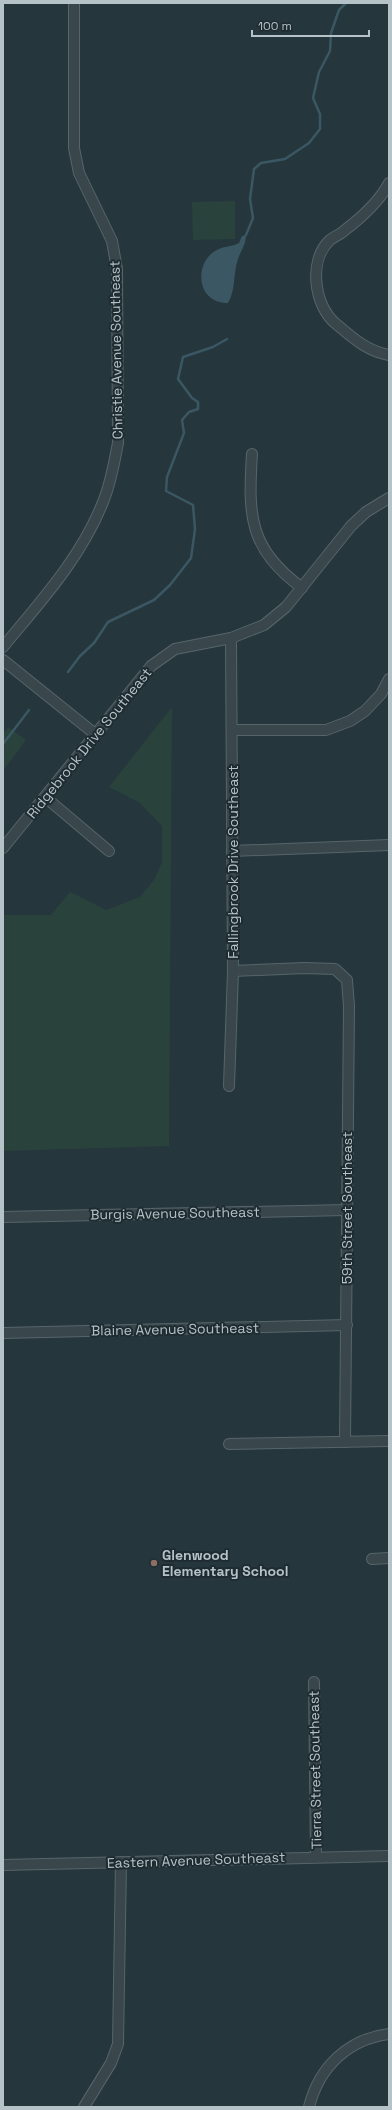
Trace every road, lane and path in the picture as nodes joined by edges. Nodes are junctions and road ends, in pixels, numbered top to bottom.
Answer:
1 (74, 3) edge
2 (389, 183) edge
3 (389, 355) edge
4 (252, 454) dead end
5 (389, 498) edge
6 (302, 588) junction
7 (232, 638) junction
8 (3, 648) edge
9 (3, 660) edge
10 (389, 679) edge
11 (233, 730) junction
12 (95, 734) junction
13 (45, 797) junction
14 (389, 845) edge
15 (3, 848) edge
16 (110, 851) dead end
17 (232, 852) junction
18 (232, 970) junction
19 (229, 1086) dead end
20 (347, 1210) junction
21 (3, 1217) edge
22 (347, 1325) junction
23 (3, 1333) edge
24 (389, 1441) edge
25 (345, 1442) junction
26 (229, 1444) dead end
27 (389, 1558) edge
28 (372, 1559) dead end
29 (314, 1682) dead end
30 (389, 1856) edge
31 (316, 1857) junction
32 (122, 1862) junction
33 (3, 1864) edge
34 (389, 2034) edge
35 (84, 2107) edge
36 (309, 2107) edge

1 - 8 street, Christie Avenue Southeast
2 - 3 street
4 - 6 street
5 - 6 street, Ridgebrook Drive Southeast
6 - 7 street, Ridgebrook Drive Southeast
7 - 11 street, Fallingbrook Drive Southeast
7 - 12 street, Ridgebrook Drive Southeast
9 - 12 street
10 - 11 street
11 - 17 street, Fallingbrook Drive Southeast
12 - 13 street, Ridgebrook Drive Southeast
13 - 15 street, Ridgebrook Drive Southeast
13 - 16 street
14 - 17 street
17 - 18 street, Fallingbrook Drive Southeast
18 - 19 street, Fallingbrook Drive Southeast
18 - 20 street, 59th Street Southeast
20 - 21 street, Burgis Avenue Southeast
20 - 22 street, 59th Street Southeast
22 - 23 street, Blaine Avenue Southeast
22 - 25 street, 59th Street Southeast
24 - 25 street
25 - 26 street
27 - 28 street
29 - 31 street, Tierra Street Southeast
30 - 31 street, Eastern Avenue Southeast
31 - 32 street, Eastern Avenue Southeast
32 - 33 street, Eastern Avenue Southeast
32 - 35 street
34 - 36 street

